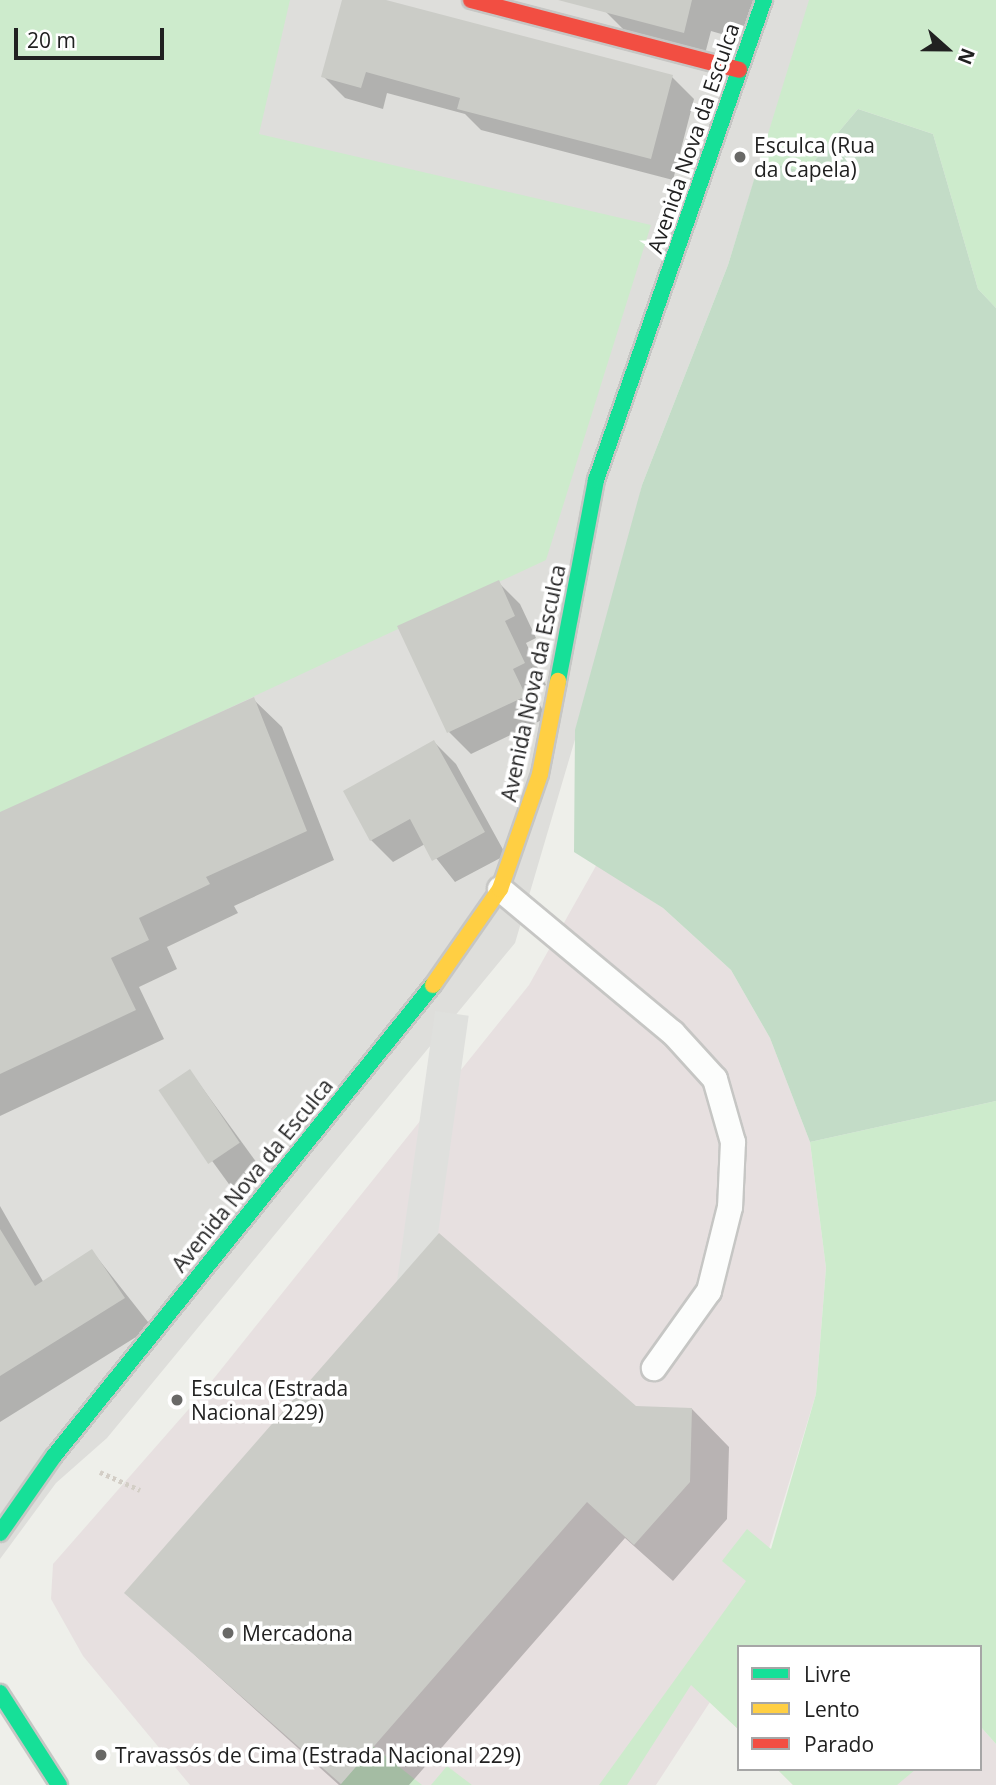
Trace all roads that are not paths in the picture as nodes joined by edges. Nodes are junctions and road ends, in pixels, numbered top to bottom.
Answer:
1 (471, 0) edge
2 (764, 0) edge
3 (739, 70) junction
4 (500, 889) junction
5 (654, 1368) dead end
6 (54, 1455) junction
7 (11, 1487) dead end
8 (0, 1533) edge
9 (0, 1693) edge
10 (59, 1785) edge

1 - 3 street
2 - 3 street, Avenida Nova da Esculca
3 - 4 street, Avenida Nova da Esculca
4 - 5 lane
4 - 6 street, Avenida Nova da Esculca
6 - 7 street, Avenida Nova da Esculca
6 - 8 street, Avenida Nova da Esculca
9 - 10 street

